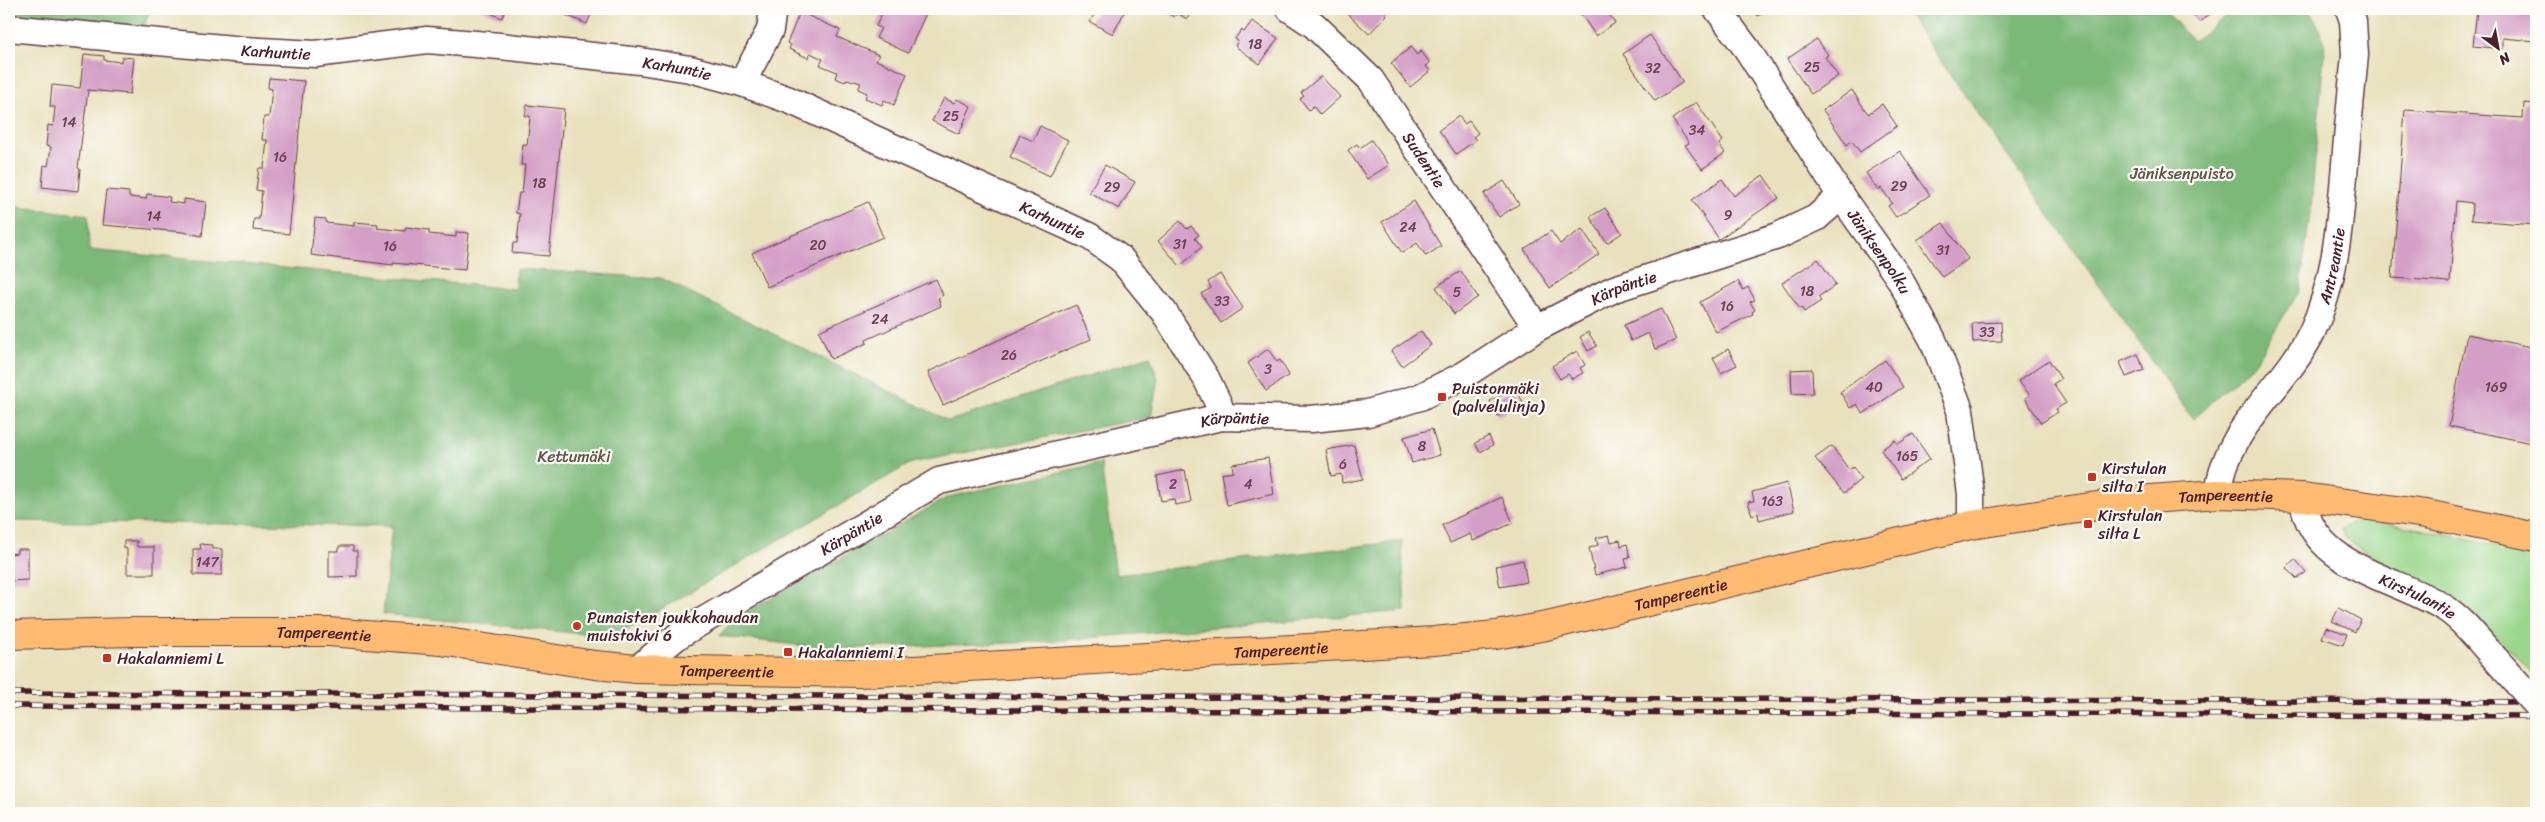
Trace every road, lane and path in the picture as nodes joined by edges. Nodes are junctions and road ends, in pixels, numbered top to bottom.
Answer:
1 (774, 9) edge
2 (1290, 9) edge
3 (1717, 9) edge
4 (2350, 9) edge
5 (9, 28) edge
6 (742, 83) junction
7 (1841, 196) junction
8 (1537, 328) junction
9 (1221, 417) junction
10 (2218, 494) junction
11 (2303, 497) junction
12 (1971, 525) junction
13 (2536, 537) edge
14 (9, 635) edge
15 (637, 669) junction
16 (2536, 704) edge

1 - 6 street
2 - 8 street, Sudentie
3 - 7 street, Jäniksenpolku
4 - 10 street, Antreantie
5 - 6 street, Karhuntie
6 - 9 street, Karhuntie
7 - 8 street, Kärpäntie
7 - 12 street, Jäniksenpolku
8 - 9 street, Kärpäntie
9 - 15 street, Kärpäntie
10 - 11 main road, Tampereentie
10 - 12 main road, Tampereentie
11 - 13 main road, Tampereentie
11 - 16 street, Kirstulantie, bridge
12 - 15 main road, Tampereentie
14 - 15 main road, Tampereentie

